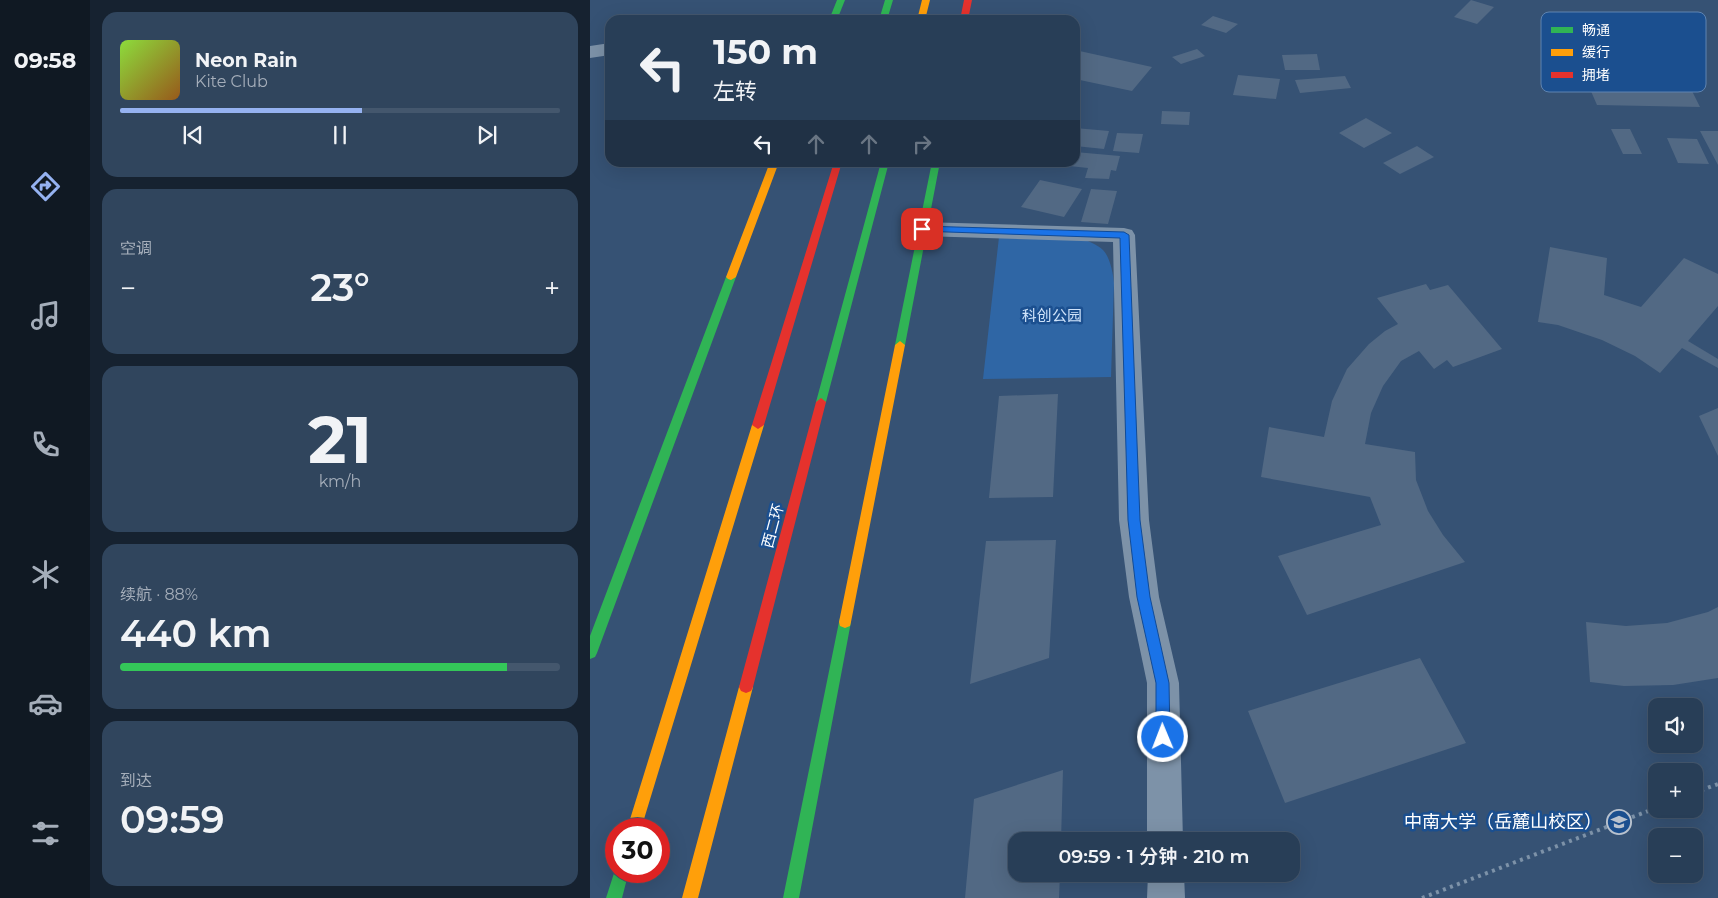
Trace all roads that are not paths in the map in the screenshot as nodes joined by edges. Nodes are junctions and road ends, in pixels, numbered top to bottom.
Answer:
1 (841, 0) edge
2 (889, 0) edge
3 (926, 0) edge
4 (968, 0) edge
5 (833, 15) edge
6 (884, 15) edge
7 (922, 15) edge
8 (965, 15) edge
9 (605, 50) edge
10 (590, 52) edge
11 (773, 167) edge
12 (836, 167) edge
13 (884, 167) edge
14 (935, 167) edge
15 (922, 229) junction
16 (593, 635) edge
17 (637, 818) edge
18 (1165, 832) edge
19 (1166, 882) edge
20 (618, 883) edge
21 (614, 898) edge
22 (690, 898) edge
23 (791, 898) edge
24 (1166, 898) edge

1 - 5 main road
2 - 6 main road
3 - 7 main road
4 - 8 main road
9 - 10 street
11 - 16 main road
12 - 17 main road
13 - 22 main road, 西二环
14 - 15 main road
15 - 18 street
15 - 23 main road
19 - 24 street
20 - 21 main road

